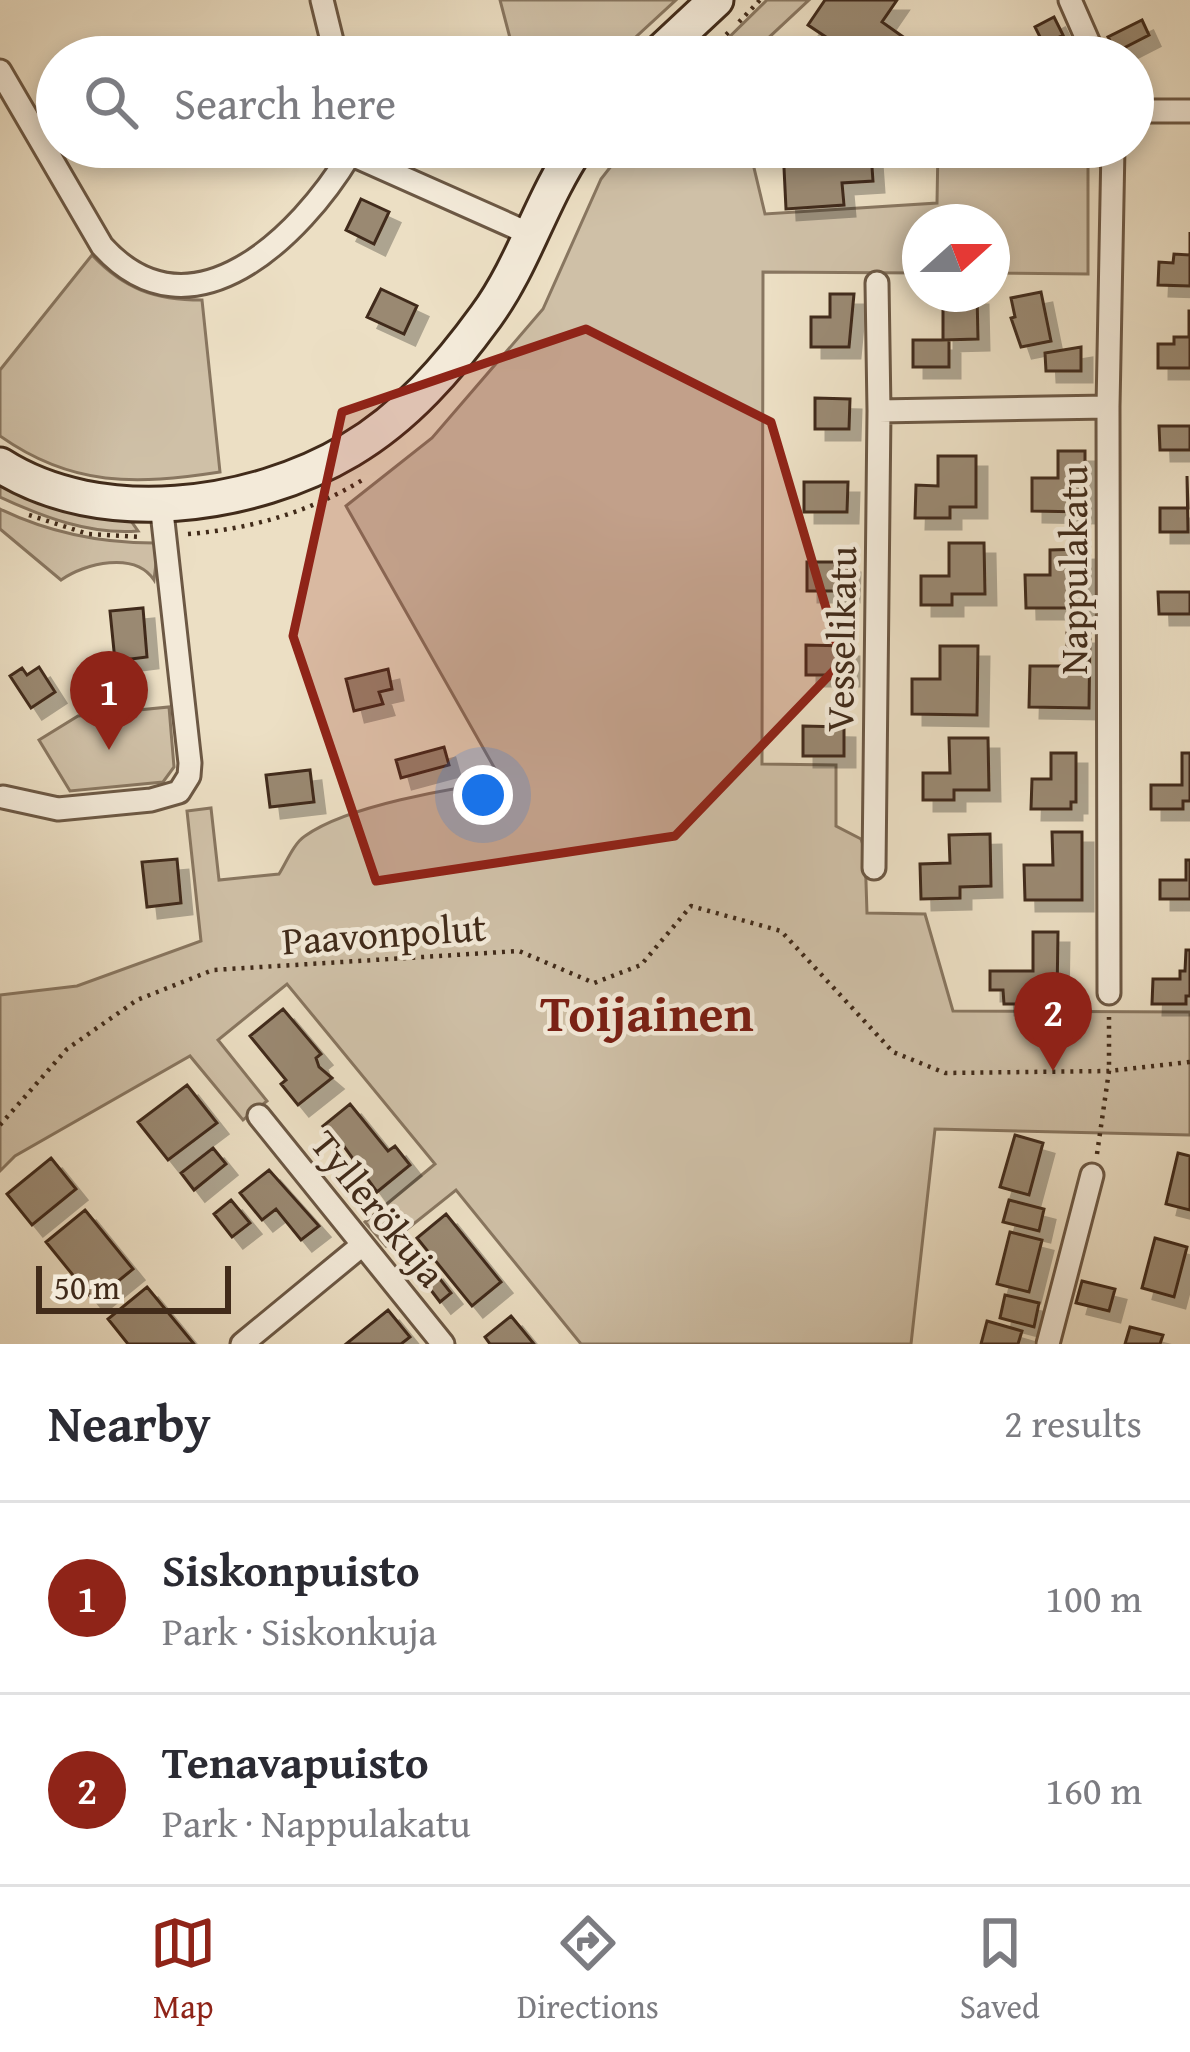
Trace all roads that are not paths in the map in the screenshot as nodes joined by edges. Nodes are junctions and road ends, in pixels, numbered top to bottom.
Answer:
1 (322, 0) edge
2 (716, 0) edge
3 (1070, 0) edge
4 (331, 36) edge
5 (677, 36) edge
6 (1086, 36) edge
7 (0, 71) edge
8 (1154, 111) edge
9 (1190, 111) edge
10 (36, 132) edge
11 (57, 168) edge
12 (339, 168) edge
13 (389, 168) edge
14 (566, 168) edge
15 (1113, 168) edge
16 (530, 234) junction
17 (877, 283) dead end
18 (1108, 406) junction
19 (879, 411) junction
20 (0, 465) edge
21 (161, 503) junction
22 (4, 797) dead end
23 (874, 868) dead end
24 (1109, 993) road end
25 (260, 1116) dead end
26 (1092, 1175) road end
27 (361, 1246) junction
28 (242, 1344) edge
29 (443, 1344) edge
30 (1048, 1344) edge

1 - 4 street
2 - 5 street
3 - 6 street
7 - 10 street
8 - 9 street
11 - 12 street
13 - 16 street
14 - 16 street
15 - 18 street, Nappulakatu
16 - 21 street
17 - 19 street, Vesselikatu
18 - 19 street
18 - 24 street, Nappulakatu
19 - 23 street, Vesselikatu
20 - 21 street
21 - 22 street
25 - 27 street, Tyllerökuja
26 - 30 street
27 - 28 street
27 - 29 street, Tyllerökuja

